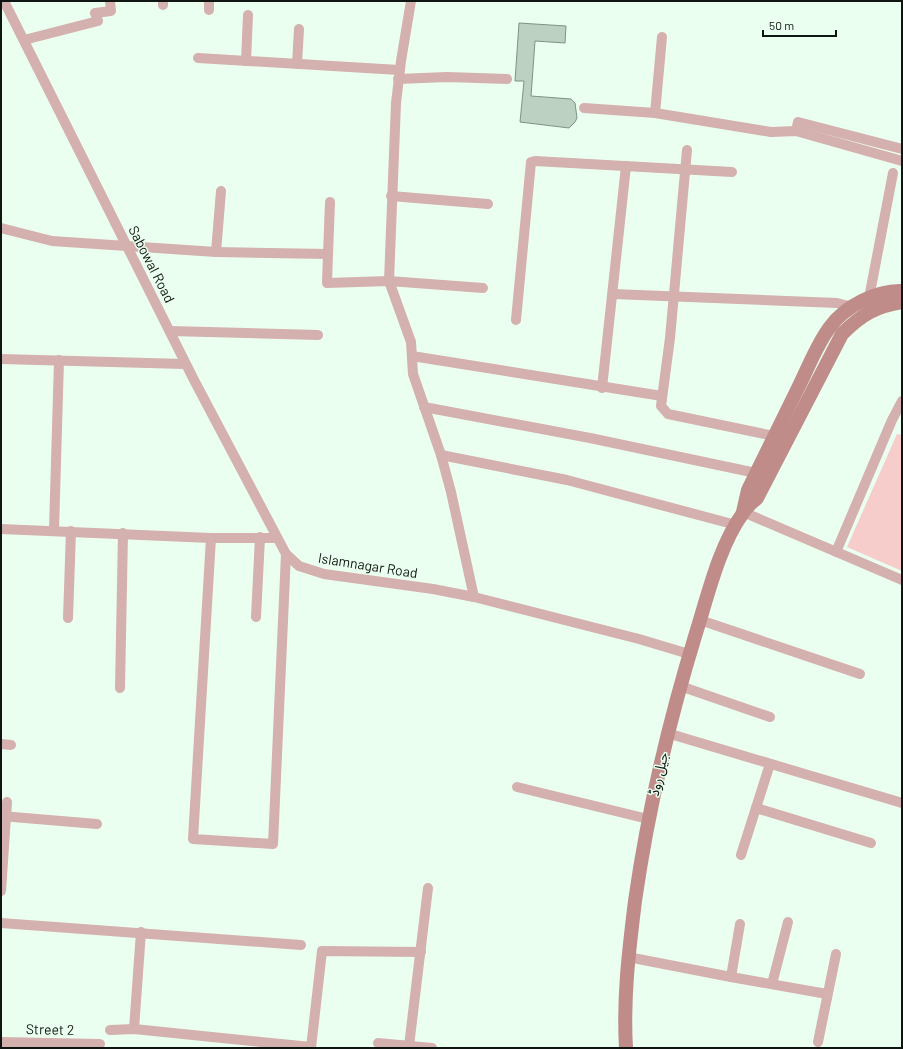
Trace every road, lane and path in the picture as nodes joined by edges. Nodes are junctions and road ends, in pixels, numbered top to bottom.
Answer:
1 (4, 1) edge
2 (110, 1) edge
3 (411, 1) edge
4 (248, 16) dead end
5 (298, 29) dead end
6 (662, 37) dead end
7 (24, 40) junction
8 (198, 58) dead end
9 (246, 61) junction
10 (297, 64) junction
11 (399, 74) junction
12 (507, 79) dead end
13 (584, 108) dead end
14 (655, 113) junction
15 (796, 131) junction
16 (902, 149) edge
17 (687, 150) dead end
18 (902, 161) edge
19 (626, 166) junction
20 (685, 169) junction
21 (732, 172) dead end
22 (894, 173) dead end
23 (221, 191) dead end
24 (391, 196) junction
25 (330, 202) dead end
26 (488, 204) dead end
27 (1, 228) edge
28 (128, 246) junction
29 (216, 252) junction
30 (328, 254) junction
31 (389, 281) junction
32 (483, 288) dead end
33 (902, 291) edge
34 (613, 294) junction
35 (674, 296) junction
36 (902, 302) edge
37 (864, 304) junction
38 (516, 320) dead end
39 (170, 331) junction
40 (318, 335) dead end
41 (412, 356) junction
42 (1, 359) edge
43 (59, 360) junction
44 (186, 364) junction
45 (602, 388) junction
46 (662, 396) junction
47 (902, 401) edge
48 (424, 407) junction
49 (774, 436) junction
50 (441, 454) junction
51 (756, 473) junction
52 (743, 512) junction
53 (736, 525) junction
54 (1, 529) edge
55 (54, 530) junction
56 (71, 531) junction
57 (123, 532) junction
58 (260, 537) junction
59 (211, 538) junction
60 (276, 538) junction
61 (836, 552) junction
62 (286, 554) junction
63 (902, 580) edge
64 (474, 597) junction
65 (256, 617) dead end
66 (68, 618) dead end
67 (700, 620) junction
68 (690, 654) junction
69 (860, 674) dead end
70 (680, 686) junction
71 (120, 688) dead end
72 (770, 717) dead end
73 (667, 733) junction
74 (770, 764) junction
75 (517, 787) dead end
76 (8, 802) dead end
77 (902, 803) edge
78 (756, 808) junction
79 (4, 816) edge
80 (648, 819) junction
81 (97, 824) dead end
82 (871, 843) dead end
83 (741, 855) dead end
84 (2, 856) edge
85 (428, 888) dead end
86 (1, 890) edge
87 (788, 922) dead end
88 (1, 923) edge
89 (740, 924) dead end
90 (140, 932) junction
91 (301, 944) dead end
92 (421, 952) junction
93 (836, 954) dead end
94 (628, 957) junction
95 (731, 977) junction
96 (772, 984) junction
97 (827, 994) junction
98 (134, 1029) junction
99 (110, 1030) dead end
100 (1, 1042) edge
101 (818, 1042) dead end
102 (378, 1043) dead end
103 (100, 1044) dead end
104 (409, 1046) junction
105 (311, 1048) edge
106 (432, 1048) edge
107 (626, 1048) edge

1 - 7 street, Sabowal Road
2 - 7 street
3 - 11 street
4 - 9 street
5 - 10 street
6 - 14 street
7 - 28 street, Sabowal Road
8 - 9 street
9 - 10 street
10 - 11 street
11 - 12 street
11 - 24 street
13 - 14 street
14 - 15 street
15 - 16 street
15 - 18 street
17 - 20 street
19 - 20 street
19 - 34 street
19 - 38 street
20 - 21 street
20 - 35 street
22 - 37 street
23 - 29 street
24 - 26 street
24 - 31 street
25 - 30 street
27 - 28 street
28 - 29 street
28 - 39 street, Sabowal Road
29 - 30 street
30 - 31 street
31 - 32 street
31 - 41 street
33 - 37 main road
34 - 35 street
34 - 45 street
35 - 37 street
35 - 46 street
36 - 37 main road
37 - 49 main road
37 - 52 main road
39 - 40 street
39 - 44 street, Sabowal Road
41 - 45 street
41 - 48 street
42 - 43 street
43 - 44 street
43 - 55 street
44 - 60 street, Sabowal Road
45 - 46 street
46 - 49 street
47 - 61 street
48 - 50 street
48 - 51 street
49 - 51 main road
50 - 53 street
50 - 64 street
51 - 52 main road
52 - 53 main road, جیل روڈ
52 - 61 street
53 - 67 main road, جیل روڈ
54 - 55 street
55 - 56 street
56 - 57 street
56 - 66 street
57 - 59 street
57 - 71 street
58 - 59 street
58 - 60 street
58 - 65 street
59 - 62 street
60 - 62 street, Islamnagar Road
61 - 63 street
62 - 64 street, Islamnagar Road
64 - 68 street, Islamnagar Road
67 - 68 main road, جیل روڈ
67 - 69 street
68 - 70 main road, جیل روڈ
70 - 72 street
70 - 73 main road, جیل روڈ
73 - 74 street
73 - 80 main road, جیل روڈ
74 - 77 street
74 - 78 street
75 - 80 street
76 - 79 street
78 - 82 street
78 - 83 street
79 - 81 street
79 - 84 street
80 - 94 main road, جیل روڈ
84 - 86 street
85 - 92 street
87 - 96 street
88 - 90 street
89 - 95 street
90 - 91 street
90 - 98 street
92 - 104 street
92 - 105 street
93 - 97 street
94 - 95 street
94 - 107 main road, جیل روڈ
95 - 96 street
96 - 97 street
97 - 101 street
98 - 99 street
98 - 105 street
100 - 103 street, Street 2
102 - 104 street
104 - 106 street

